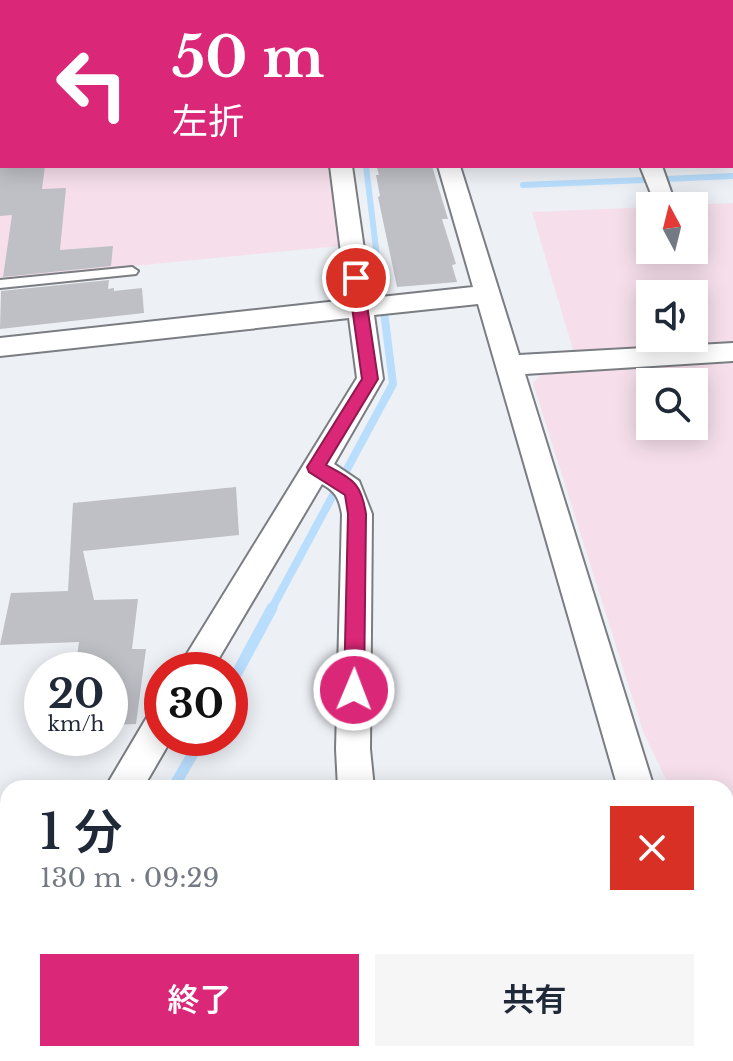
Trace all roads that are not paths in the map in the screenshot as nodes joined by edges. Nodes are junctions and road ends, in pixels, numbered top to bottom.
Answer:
1 (341, 168) edge
2 (450, 168) edge
3 (652, 168) edge
4 (661, 192) edge
5 (132, 271) dead end
6 (0, 284) edge
7 (487, 294) junction
8 (374, 305) junction
9 (0, 347) edge
10 (733, 352) edge
11 (509, 365) junction
12 (331, 477) junction
13 (207, 652) edge
14 (144, 753) edge
15 (128, 780) edge
16 (355, 780) edge
17 (634, 780) edge

1 - 8 street
2 - 7 street
3 - 4 street
5 - 6 lane
7 - 8 street
7 - 11 street
8 - 9 street
8 - 12 street
10 - 11 street
11 - 17 street
12 - 13 street
12 - 16 street
14 - 15 street

